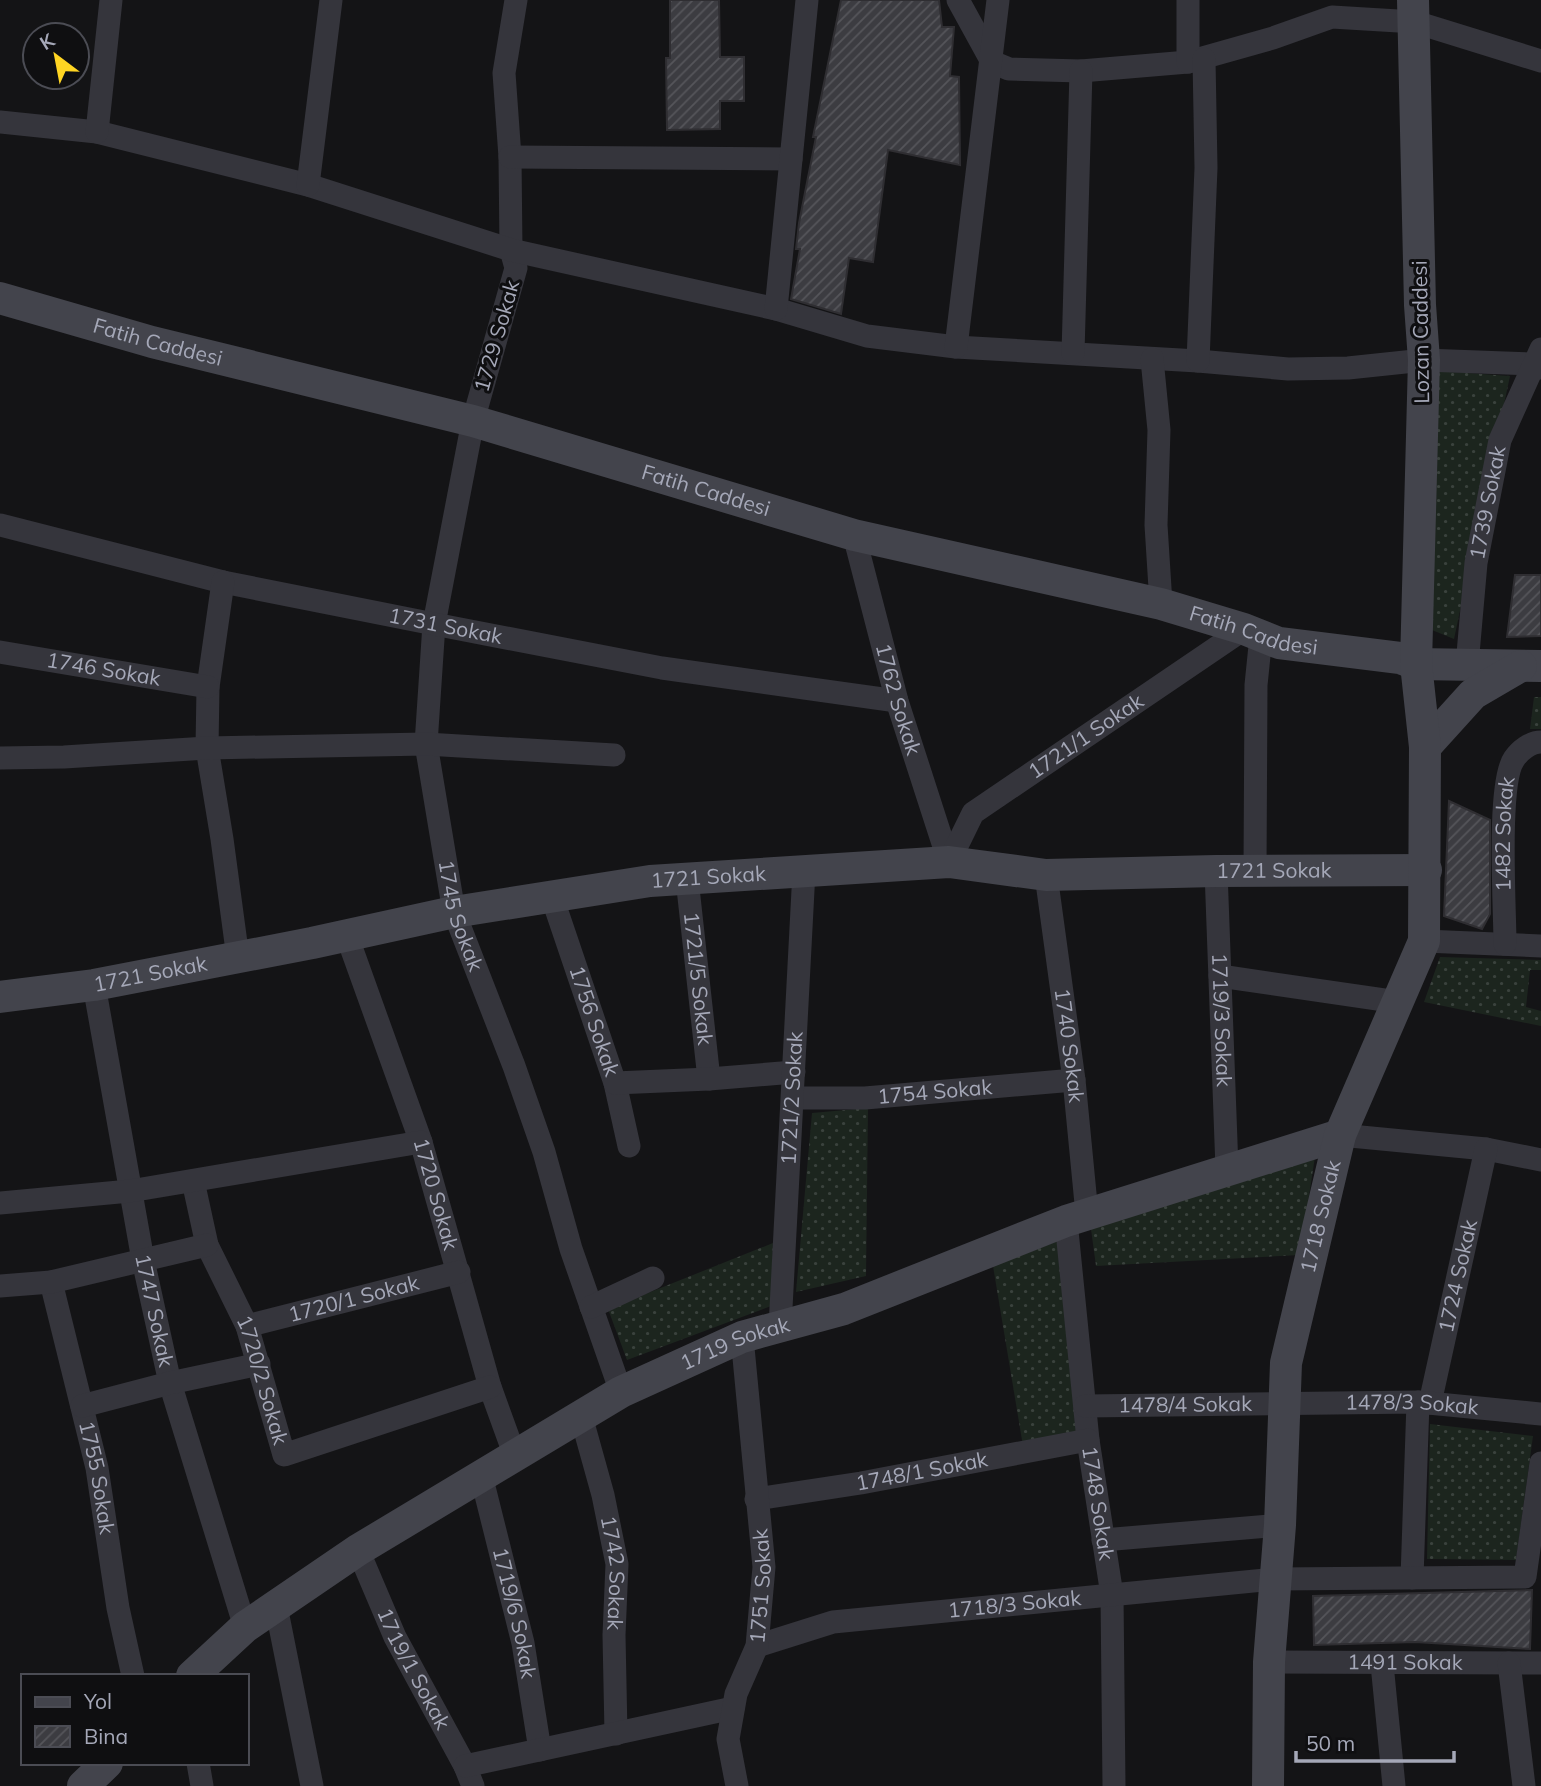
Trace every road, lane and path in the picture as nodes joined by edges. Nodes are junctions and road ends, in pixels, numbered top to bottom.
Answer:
1 (111, 0) edge
2 (331, 0) edge
3 (516, 0) edge
4 (807, 0) edge
5 (958, 0) edge
6 (998, 0) edge
7 (1188, 0) edge
8 (1414, 11) edge
9 (1196, 61) junction
10 (1541, 61) edge
11 (992, 62) junction
12 (1081, 71) junction
13 (0, 122) edge
14 (97, 132) junction
15 (510, 157) junction
16 (791, 159) junction
17 (308, 185) junction
18 (511, 250) junction
19 (0, 298) edge
20 (776, 309) junction
21 (956, 347) junction
22 (1073, 353) junction
23 (1152, 359) junction
24 (1424, 360) junction
25 (1539, 360) edge
26 (1198, 361) junction
27 (473, 421) junction
28 (0, 525) edge
29 (854, 535) junction
30 (223, 582) junction
31 (1161, 604) junction
32 (434, 624) junction
33 (1252, 632) junction
34 (0, 652) edge
35 (1416, 664) junction
36 (1467, 665) junction
37 (1532, 665) edge
38 (208, 687) junction
39 (897, 701) junction
40 (1541, 742) edge
41 (426, 744) junction
42 (1425, 747) junction
43 (207, 748) junction
44 (614, 755) dead end
45 (0, 758) edge
46 (949, 862) junction
47 (1426, 870) junction
48 (804, 871) junction
49 (1216, 871) junction
50 (1255, 871) junction
51 (1046, 875) junction
52 (687, 879) junction
53 (552, 897) junction
54 (454, 912) junction
55 (347, 936) junction
56 (1424, 941) junction
57 (1505, 944) junction
58 (1541, 946) edge
59 (237, 958) junction
60 (1220, 976) junction
61 (94, 985) junction
62 (0, 997) edge
63 (1398, 1002) junction
64 (794, 1072) junction
65 (709, 1079) junction
66 (1074, 1080) junction
67 (615, 1083) junction
68 (793, 1098) junction
69 (1340, 1135) junction
70 (421, 1142) junction
71 (629, 1146) dead end
72 (1486, 1149) junction
73 (1541, 1159) edge
74 (1227, 1169) junction
75 (193, 1181) junction
76 (130, 1191) junction
77 (0, 1203) edge
78 (1076, 1218) junction
79 (207, 1245) junction
80 (142, 1260) junction
81 (459, 1272) junction
82 (653, 1279) dead end
83 (51, 1282) junction
84 (0, 1286) edge
85 (591, 1307) junction
86 (247, 1326) junction
87 (780, 1327) junction
88 (742, 1337) junction
89 (259, 1364) junction
90 (170, 1383) junction
91 (490, 1387) junction
92 (621, 1392) junction
93 (1284, 1402) junction
94 (1424, 1402) junction
95 (82, 1406) junction
96 (1085, 1406) junction
97 (1541, 1414) edge
98 (581, 1416) junction
99 (1088, 1440) junction
100 (516, 1456) junction
101 (1541, 1463) edge
102 (481, 1475) junction
103 (756, 1499) junction
104 (1280, 1525) junction
105 (1103, 1540) junction
106 (358, 1550) junction
107 (1412, 1578) junction
108 (1275, 1579) junction
109 (1112, 1595) junction
110 (276, 1606) junction
111 (245, 1627) junction
112 (757, 1646) junction
113 (1269, 1662) junction
114 (1509, 1663) junction
115 (1541, 1663) edge
116 (1382, 1664) junction
117 (133, 1674) edge
118 (194, 1674) edge
119 (733, 1708) junction
120 (615, 1734) junction
121 (541, 1750) junction
122 (198, 1765) edge
123 (469, 1776) edge
124 (202, 1786) edge
125 (312, 1786) edge
126 (737, 1786) edge
127 (1114, 1786) edge
128 (1268, 1786) edge
129 (1394, 1786) edge
130 (1524, 1786) edge

1 - 14 street
2 - 17 street
3 - 15 street, 1729 Sokak
4 - 16 street
5 - 11 street
6 - 11 street
7 - 9 street
8 - 9 street
8 - 10 street
8 - 24 main road, Lozan Caddesi
9 - 12 street
9 - 26 street
11 - 12 street
11 - 21 street
12 - 22 street
13 - 14 street
14 - 17 street
15 - 16 street
15 - 18 street, 1729 Sokak
16 - 20 street
17 - 18 street
18 - 20 street
18 - 27 street, 1729 Sokak
19 - 27 main road, Fatih Caddesi
20 - 21 street
21 - 22 street
22 - 23 street
23 - 26 street
23 - 31 street
24 - 25 street
24 - 26 street
24 - 35 main road, Lozan Caddesi
25 - 36 street, 1739 Sokak
27 - 29 main road, Fatih Caddesi
27 - 32 street, 1745 Sokak
28 - 30 street, 1731 Sokak
29 - 31 main road, Fatih Caddesi
29 - 39 street, 1762 Sokak
30 - 32 street, 1731 Sokak
30 - 38 street
31 - 33 main road, Fatih Caddesi
32 - 39 street, 1731 Sokak
32 - 41 street, 1745 Sokak
33 - 35 main road, Fatih Caddesi
33 - 46 street, 1721/1 Sokak
33 - 50 street
34 - 38 street, 1746 Sokak
35 - 36 main road, Fatih Caddesi
35 - 42 main road, 1718 Sokak
36 - 37 main road, Fatih Caddesi
37 - 42 main road
38 - 43 street
39 - 46 street, 1762 Sokak
40 - 57 street, 1482 Sokak
41 - 43 street
41 - 44 street
41 - 54 street, 1745 Sokak
42 - 47 main road, 1718 Sokak
43 - 45 street
43 - 59 street
46 - 48 main road, 1721 Sokak
46 - 51 main road, 1721 Sokak
47 - 50 main road, 1721 Sokak
47 - 56 main road, 1718 Sokak
48 - 52 main road, 1721 Sokak
48 - 64 street, 1721/2 Sokak
49 - 50 main road, 1721 Sokak
49 - 51 main road, 1721 Sokak
49 - 60 street, 1719/3 Sokak
51 - 66 street, 1740 Sokak
52 - 53 main road, 1721 Sokak
52 - 65 street, 1721/5 Sokak
53 - 54 main road, 1721 Sokak
53 - 67 street, 1756 Sokak
54 - 55 main road, 1721 Sokak
54 - 85 street, 1745 Sokak
55 - 59 main road, 1721 Sokak
55 - 70 street, 1720 Sokak
56 - 57 street
56 - 63 main road, 1718 Sokak
57 - 58 street
59 - 61 main road, 1721 Sokak
60 - 63 street
60 - 74 street, 1719/3 Sokak
61 - 62 main road, 1721 Sokak
61 - 76 street, 1747 Sokak
63 - 69 main road, 1718 Sokak
64 - 65 street
64 - 68 street, 1721/2 Sokak
65 - 67 street
66 - 68 street, 1754 Sokak
66 - 78 street, 1740 Sokak
67 - 71 street, 1756 Sokak
68 - 87 street, 1721/2 Sokak
69 - 72 street
69 - 74 main road, 1719 Sokak
69 - 93 main road, 1718 Sokak
70 - 75 street
70 - 81 street, 1720 Sokak
72 - 73 street
72 - 94 street, 1724 Sokak
74 - 78 main road, 1719 Sokak
75 - 76 street
75 - 79 street, 1720/2 Sokak
76 - 77 street
76 - 80 street, 1747 Sokak
78 - 87 main road, 1719 Sokak
78 - 96 street, 1748 Sokak
79 - 80 street
79 - 86 street, 1720/2 Sokak
80 - 83 street
80 - 90 street, 1747 Sokak
81 - 86 street, 1720/1 Sokak
81 - 91 street, 1720 Sokak
82 - 85 street
83 - 84 street
83 - 95 street, 1755 Sokak
85 - 92 street, 1745 Sokak
86 - 89 street, 1720/2 Sokak
87 - 88 main road, 1719 Sokak
88 - 92 main road, 1719 Sokak
88 - 103 street, 1751 Sokak
89 - 90 street
89 - 91 street, 1720/2 Sokak
90 - 95 street
90 - 111 street, 1747 Sokak
91 - 100 street, 1720 Sokak
92 - 98 main road, 1719 Sokak
93 - 94 street, 1478/3 Sokak
93 - 96 street, 1478/4 Sokak
93 - 104 main road, 1718 Sokak
94 - 97 street, 1478/3 Sokak
94 - 107 street, 1724 Sokak
95 - 117 street, 1755 Sokak
96 - 99 street, 1748 Sokak
98 - 100 main road, 1719 Sokak
98 - 120 street, 1742 Sokak
99 - 103 street, 1748/1 Sokak
99 - 105 street, 1748 Sokak
100 - 102 main road, 1719 Sokak
101 - 107 street, 1718/3 Sokak
102 - 106 main road, 1719 Sokak
102 - 121 street, 1719/6 Sokak
103 - 112 street, 1751 Sokak
104 - 105 street
104 - 108 main road, 1718 Sokak
105 - 109 street, 1748 Sokak
106 - 110 main road, 1719 Sokak
106 - 123 street, 1719/1 Sokak
107 - 108 street, 1718/3 Sokak
108 - 109 street, 1718/3 Sokak
108 - 113 main road, 1718 Sokak
109 - 112 street, 1718/3 Sokak
109 - 127 street, 1748 Sokak
110 - 111 main road, 1719 Sokak
110 - 125 street
111 - 118 main road, 1719 Sokak
112 - 119 street, 1751 Sokak
113 - 116 street, 1491 Sokak
113 - 128 main road, 1718 Sokak
114 - 115 street, 1491 Sokak
114 - 116 street, 1491 Sokak
114 - 130 street
116 - 129 street
119 - 120 street
119 - 126 street, 1751 Sokak
120 - 121 street
121 - 123 street
122 - 124 street

